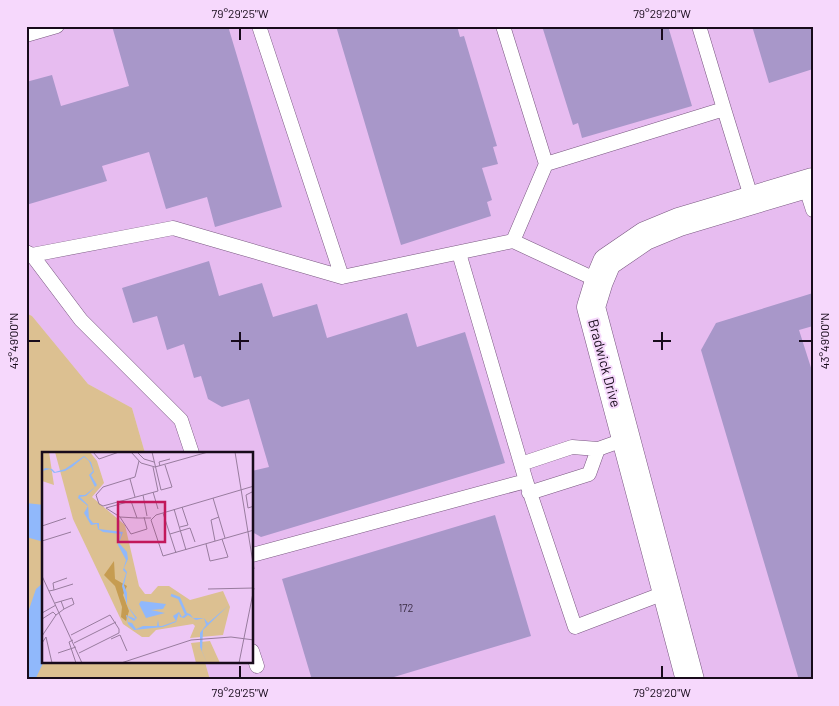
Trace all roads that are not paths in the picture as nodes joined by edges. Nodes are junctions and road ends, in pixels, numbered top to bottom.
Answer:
1 (56, 26) edge
2 (259, 26) edge
3 (504, 26) edge
4 (699, 26) edge
5 (26, 35) edge
6 (724, 109) junction
7 (546, 164) junction
8 (809, 183) edge
9 (752, 200) junction
10 (813, 210) edge
11 (513, 241) junction
12 (459, 252) junction
13 (29, 253) edge
14 (342, 277) junction
15 (599, 281) junction
16 (626, 439) junction
17 (598, 450) junction
18 (191, 452) edge
19 (521, 464) junction
20 (528, 487) junction
21 (254, 555) edge
22 (667, 592) junction
23 (254, 657) edge
24 (257, 666) dead end
25 (690, 680) edge

1 - 5 lane
2 - 14 lane
3 - 7 lane
4 - 6 lane
6 - 7 lane
6 - 9 lane
7 - 11 lane
8 - 9 street, Bradwick Drive
8 - 10 lane
9 - 15 street, Bradwick Drive
11 - 12 lane
11 - 15 lane
12 - 14 lane
12 - 19 lane
13 - 14 lane
13 - 18 lane
15 - 16 street, Bradwick Drive
16 - 17 lane
16 - 22 street, Bradwick Drive
17 - 19 lane
17 - 20 lane
19 - 20 lane
20 - 21 lane
20 - 22 lane
22 - 25 street, Bradwick Drive
23 - 24 lane

